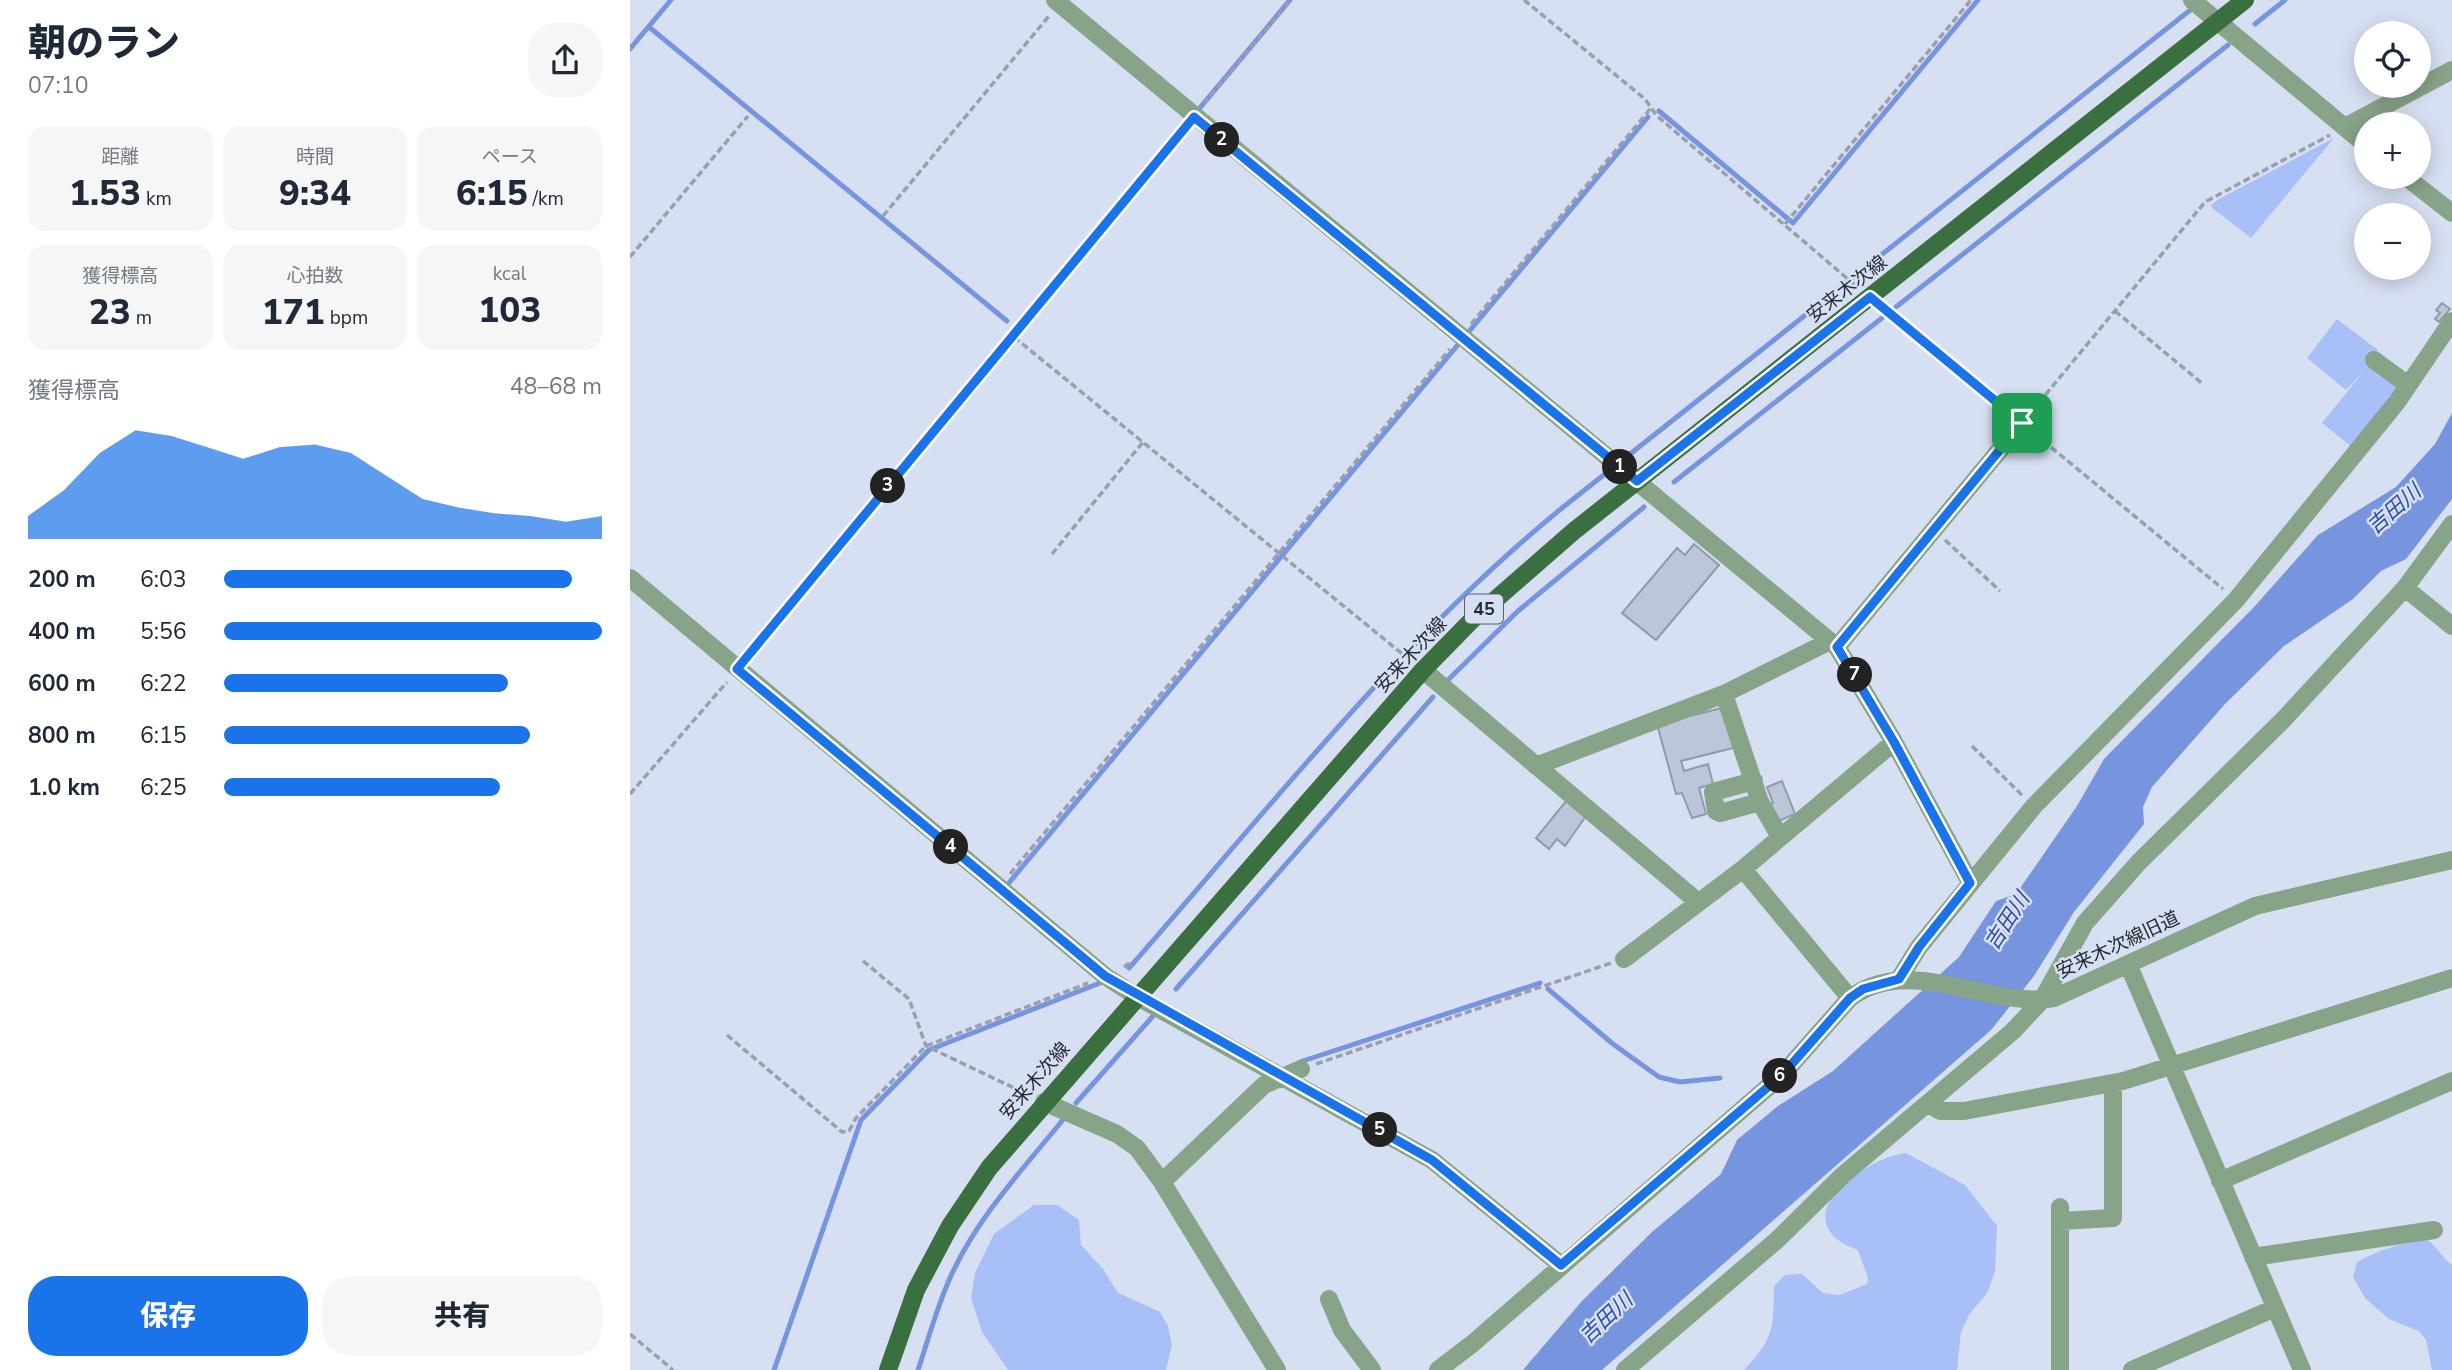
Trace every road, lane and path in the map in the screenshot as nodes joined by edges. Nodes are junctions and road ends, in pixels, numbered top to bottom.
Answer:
1 (1291, 0) edge
2 (1524, 0) edge
3 (1971, 0) edge
4 (2192, 0) edge
5 (2245, 0) edge
6 (1057, 2) edge
7 (2217, 22) junction
8 (2452, 70) edge
9 (748, 116) dead end
10 (1194, 117) junction
11 (2345, 127) junction
12 (2354, 135) edge
13 (2421, 189) edge
14 (2452, 213) edge
15 (883, 216) dead end
16 (1788, 220) junction
17 (630, 257) edge
18 (1870, 297) junction
19 (2115, 311) junction
20 (2452, 321) edge
21 (2374, 360) dead end
22 (2204, 385) dead end
23 (2408, 385) junction
24 (2022, 423) junction
25 (1144, 442) junction
26 (924, 448) dead end
27 (1637, 481) junction
28 (2452, 524) edge
29 (1935, 530) junction
30 (1280, 553) junction
31 (1052, 554) dead end
32 (630, 578) edge
33 (2405, 588) junction
34 (2000, 591) dead end
35 (2236, 600) junction
36 (2452, 626) edge
37 (1834, 644) junction
38 (737, 669) junction
39 (1423, 670) junction
40 (1724, 694) junction
41 (1894, 742) junction
42 (1972, 746) dead end
43 (1536, 766) junction
44 (1753, 778) junction
45 (630, 794) edge
46 (1760, 802) junction
47 (2034, 806) junction
48 (1780, 837) junction
49 (2452, 860) edge
50 (1743, 869) junction
51 (1970, 883) junction
52 (999, 888) junction
53 (1699, 902) junction
54 (1624, 959) joint
55 (863, 961) dead end
56 (2128, 964) junction
57 (2452, 978) edge
58 (1903, 979) junction
59 (1090, 982) dead end
60 (1136, 996) junction
61 (1850, 998) junction
62 (2034, 1000) junction
63 (727, 1035) dead end
64 (929, 1048) junction
65 (2170, 1066) junction
66 (1301, 1069) joint
67 (1280, 1076) junction
68 (2452, 1081) edge
69 (2113, 1083) junction
70 (1044, 1102) junction
71 (1929, 1104) junction
72 (2220, 1181) junction
73 (1162, 1182) junction
74 (2434, 1230) dead end
75 (2253, 1257) junction
76 (1561, 1265) junction
77 (1329, 1299) dead end
78 (2275, 1308) junction
79 (630, 1334) edge
80 (673, 1370) edge
81 (888, 1370) edge
82 (1277, 1370) edge
83 (1372, 1370) edge
84 (1438, 1370) edge
85 (1625, 1370) edge
86 (2060, 1370) edge
87 (2132, 1370) edge
88 (2302, 1370) edge

1 - 10 path
2 - 16 path
3 - 16 path
4 - 7 street
5 - 7 main road, 安来木次線 / 45
6 - 10 street
6 - 15 path
7 - 11 street
7 - 18 main road, 安来木次線 / 45
8 - 11 street
9 - 17 path
10 - 27 street
10 - 38 path
11 - 12 street
11 - 19 path
13 - 14 street
16 - 18 path
18 - 24 path
18 - 27 main road, 安来木次線 / 45
19 - 22 path
19 - 24 path
20 - 23 street
21 - 23 street
23 - 35 street
24 - 29 street
24 - 35 path
25 - 26 path
25 - 30 path
25 - 31 path
27 - 37 street
27 - 39 main road, 安来木次線 / 45
28 - 33 street
29 - 34 path
29 - 37 street
30 - 39 path
30 - 52 path
32 - 38 street
33 - 36 street
33 - 62 street
35 - 47 street
37 - 40 street
37 - 41 street
38 - 45 path
38 - 52 street
39 - 43 street
39 - 60 main road, 安来木次線 / 45
40 - 43 street
40 - 44 street
41 - 48 street
41 - 51 street
42 - 47 path
43 - 53 street
44 - 46 street
44 - 46 street
46 - 48 street
47 - 51 street
48 - 50 street
49 - 56 street, 安来木次線旧道
50 - 53 street
50 - 61 street
51 - 58 street
52 - 60 street
53 - 54 street
54 - 66 path
55 - 64 path
56 - 62 street, 安来木次線旧道
56 - 65 street
57 - 65 street
58 - 61 street, 安来木次線旧道
58 - 62 street, 安来木次線旧道
59 - 64 path
60 - 67 street
60 - 70 main road, 安来木次線 / 45
61 - 76 street, 安来木次線旧道
62 - 71 street
63 - 64 path
64 - 70 path
65 - 69 street
65 - 72 street
66 - 67 street
67 - 73 street
67 - 76 street
68 - 72 street
69 - 71 street
69 - 86 street
70 - 73 street
70 - 81 main road, 安来木次線 / 45
71 - 85 street
72 - 75 street
73 - 82 street
74 - 75 street
75 - 78 street
76 - 84 street, 安来木次線旧道
77 - 83 street
78 - 87 street
78 - 88 street
79 - 80 path

